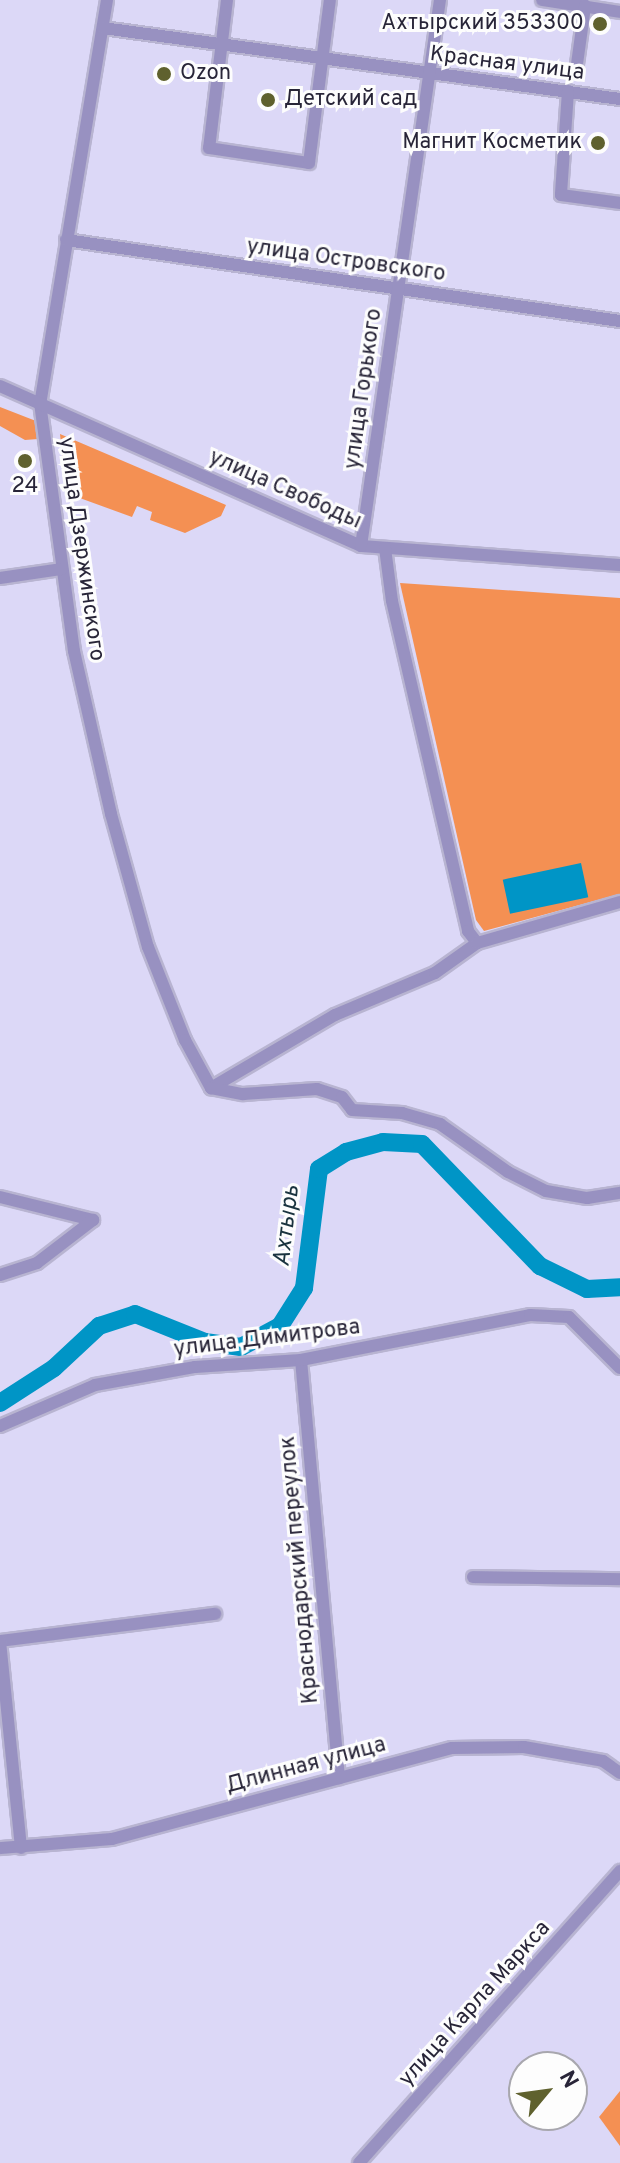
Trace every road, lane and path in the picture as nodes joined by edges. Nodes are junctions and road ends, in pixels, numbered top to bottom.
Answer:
1 (107, 0) edge
2 (227, 0) edge
3 (330, 0) edge
4 (440, 0) edge
5 (542, 0) edge
6 (585, 6) junction
7 (620, 12) edge
8 (103, 28) junction
9 (218, 43) junction
10 (322, 61) junction
11 (577, 64) dead end
12 (430, 74) junction
13 (568, 91) junction
14 (620, 99) edge
15 (620, 203) edge
16 (66, 240) junction
17 (399, 289) junction
18 (620, 321) edge
19 (0, 386) edge
20 (40, 403) junction
21 (361, 546) junction
22 (385, 548) junction
23 (620, 565) edge
24 (62, 569) junction
25 (0, 578) edge
26 (620, 902) edge
27 (477, 943) junction
28 (211, 1088) junction
29 (620, 1193) edge
30 (0, 1197) edge
31 (0, 1275) edge
32 (301, 1360) junction
33 (620, 1368) edge
34 (0, 1426) edge
35 (473, 1577) dead end
36 (620, 1579) edge
37 (215, 1614) dead end
38 (0, 1641) edge
39 (620, 1773) edge
40 (339, 1778) junction
41 (0, 1848) edge
42 (21, 1848) junction
43 (620, 1871) edge
44 (359, 2163) edge

1 - 8 street, улица Дзержинского
2 - 9 street
3 - 10 street
4 - 12 street, улица Горького
5 - 6 street
6 - 7 street
6 - 11 street
8 - 9 street, Красная улица
8 - 16 street, улица Дзержинского
9 - 10 street, Красная улица
9 - 10 street
10 - 12 street, Красная улица
12 - 13 street, Красная улица
12 - 17 street, улица Горького
13 - 14 street, Красная улица
13 - 15 street
16 - 17 street, улица Островского
16 - 20 street, улица Дзержинского
17 - 18 street, улица Островского
17 - 21 street, улица Горького
19 - 20 street, улица Свободы
20 - 21 street, улица Свободы
20 - 24 street, улица Дзержинского
21 - 22 street, улица Свободы
22 - 23 street, улица Свободы
22 - 27 street
24 - 25 street
24 - 28 street, улица Дзержинского
26 - 27 street
27 - 28 street
28 - 29 street
30 - 31 street
32 - 33 street, улица Димитрова
32 - 34 street, улица Димитрова
32 - 40 street, Краснодарский переулок
35 - 36 street
37 - 38 street
38 - 42 street
39 - 40 street, Длинная улица
40 - 42 street, Длинная улица
41 - 42 street, Длинная улица
43 - 44 street, улица Карла Маркса

